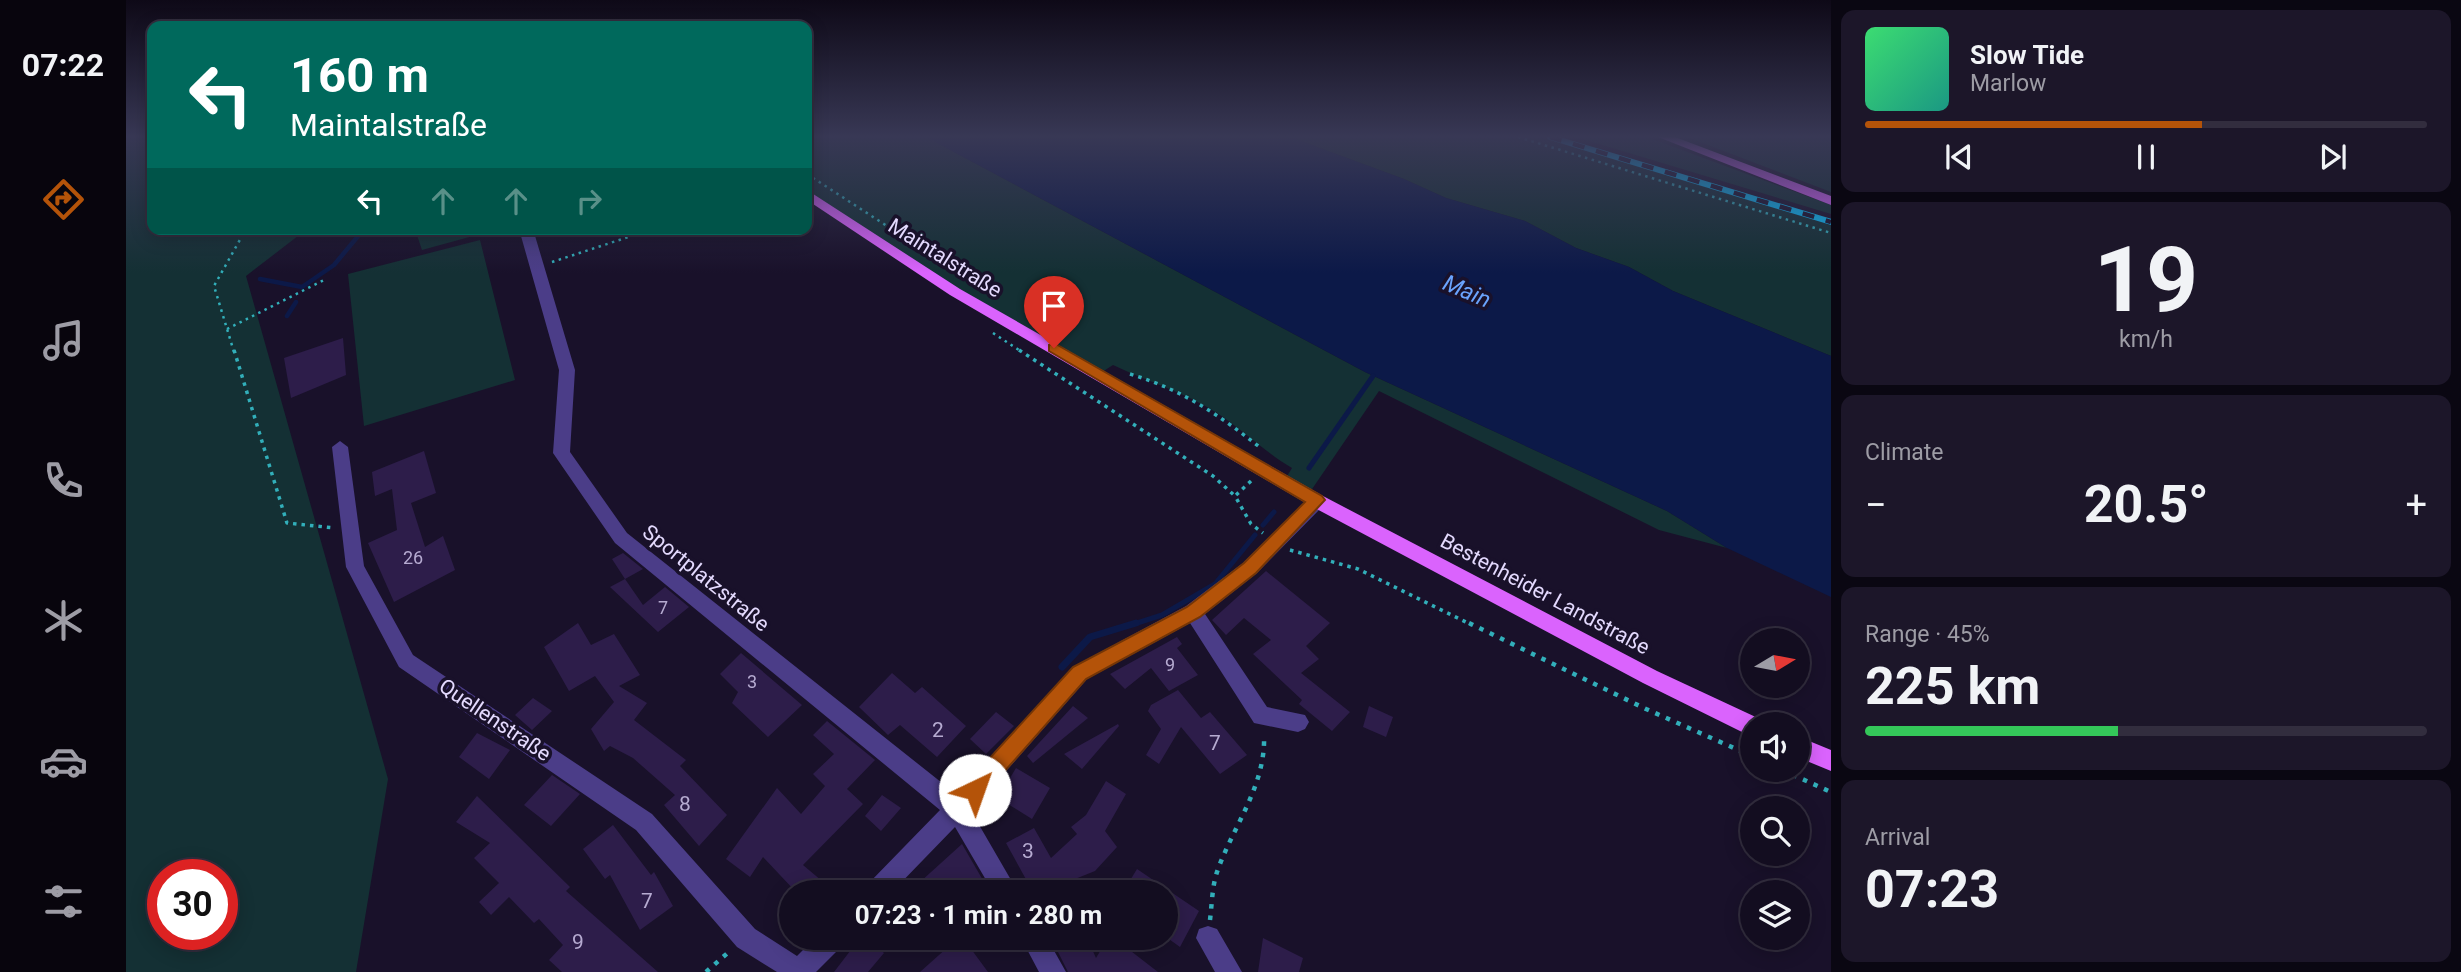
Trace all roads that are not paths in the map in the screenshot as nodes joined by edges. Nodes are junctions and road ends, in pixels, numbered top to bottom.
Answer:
1 (1782, 182) edge
2 (812, 197) edge
3 (1831, 201) edge
4 (528, 235) edge
5 (340, 447) dead end
6 (1317, 500) junction
7 (1194, 612) junction
8 (1740, 720) edge
9 (1298, 722) dead end
10 (1810, 752) edge
11 (1831, 761) edge
12 (957, 809) junction
13 (888, 880) edge
14 (999, 880) edge
15 (1208, 938) road end
16 (820, 950) edge
17 (1040, 950) edge
18 (800, 971) edge
19 (1054, 972) edge
20 (1229, 972) edge

1 - 3 main road
2 - 6 main road, Maintalstraße
4 - 12 street, Sportplatzstraße
5 - 18 street, Quellenstraße
6 - 7 street
6 - 8 main road, Bestenheider Landstraße
7 - 9 street
7 - 12 street
10 - 11 main road
12 - 13 street
12 - 14 street
15 - 20 street
16 - 18 street
17 - 19 street

